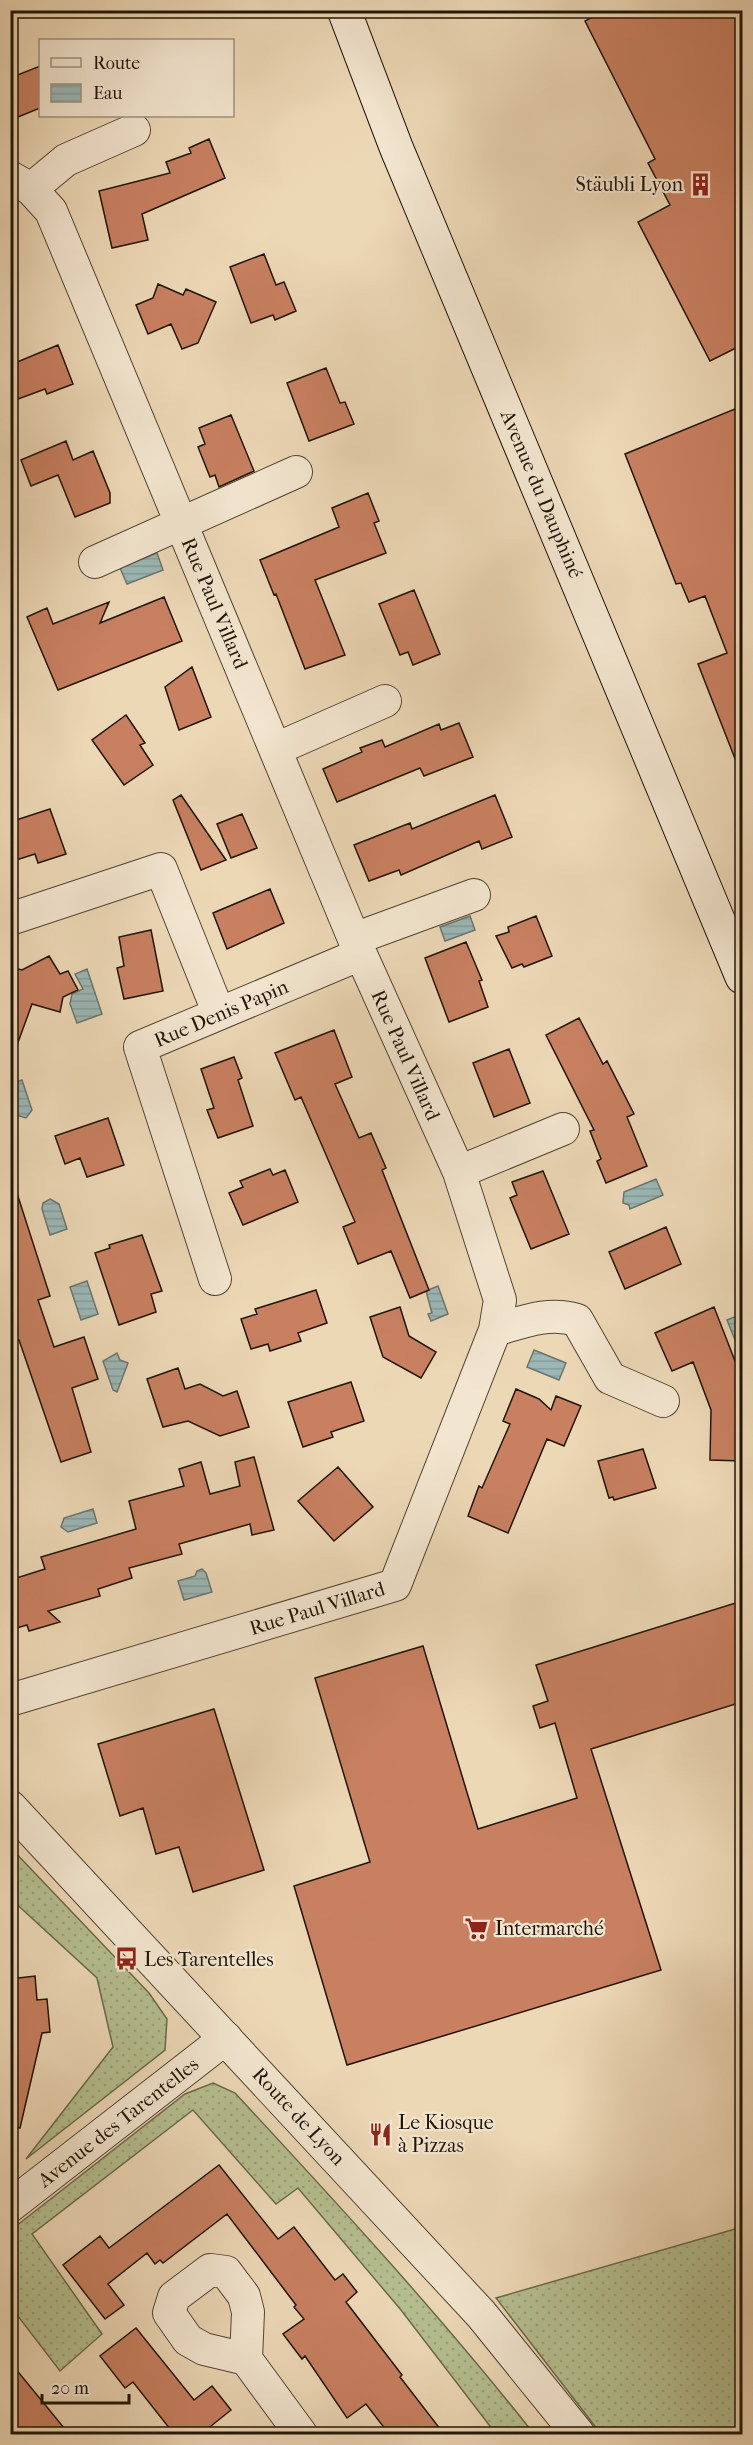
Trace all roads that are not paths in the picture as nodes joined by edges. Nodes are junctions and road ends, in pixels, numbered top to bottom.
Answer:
1 (344, 10) edge
2 (134, 130) dead end
3 (21, 183) edge
4 (296, 472) dead end
5 (182, 524) junction
6 (95, 562) dead end
7 (386, 701) dead end
8 (276, 749) junction
9 (474, 895) dead end
10 (10, 919) edge
11 (357, 946) junction
12 (742, 977) edge
13 (219, 1014) junction
14 (563, 1129) dead end
15 (459, 1172) junction
16 (214, 1279) dead end
17 (495, 1330) junction
18 (663, 1401) dead end
19 (10, 1700) edge
20 (10, 1807) edge
21 (226, 2038) junction
22 (10, 2206) edge
23 (246, 2359) dead end
24 (301, 2434) edge
25 (578, 2434) edge

1 - 12 main road, Avenue du Dauphiné
2 - 3 street
3 - 5 street, Rue Paul Villard
4 - 5 street, Rue Paul Villard
5 - 6 street, Rue Paul Villard
5 - 8 street, Rue Paul Villard
7 - 8 street
8 - 11 street, Rue Paul Villard
9 - 11 street
10 - 13 street
11 - 13 street, Rue Denis Papin
11 - 15 street, Rue Paul Villard
13 - 16 street, Rue Denis Papin
14 - 15 street
15 - 17 street, Rue Paul Villard
17 - 18 street
17 - 19 street, Rue Paul Villard
20 - 21 main road, Route de Lyon
21 - 22 street, Avenue des Tarentelles
21 - 25 main road, Route de Lyon
23 - 24 street

